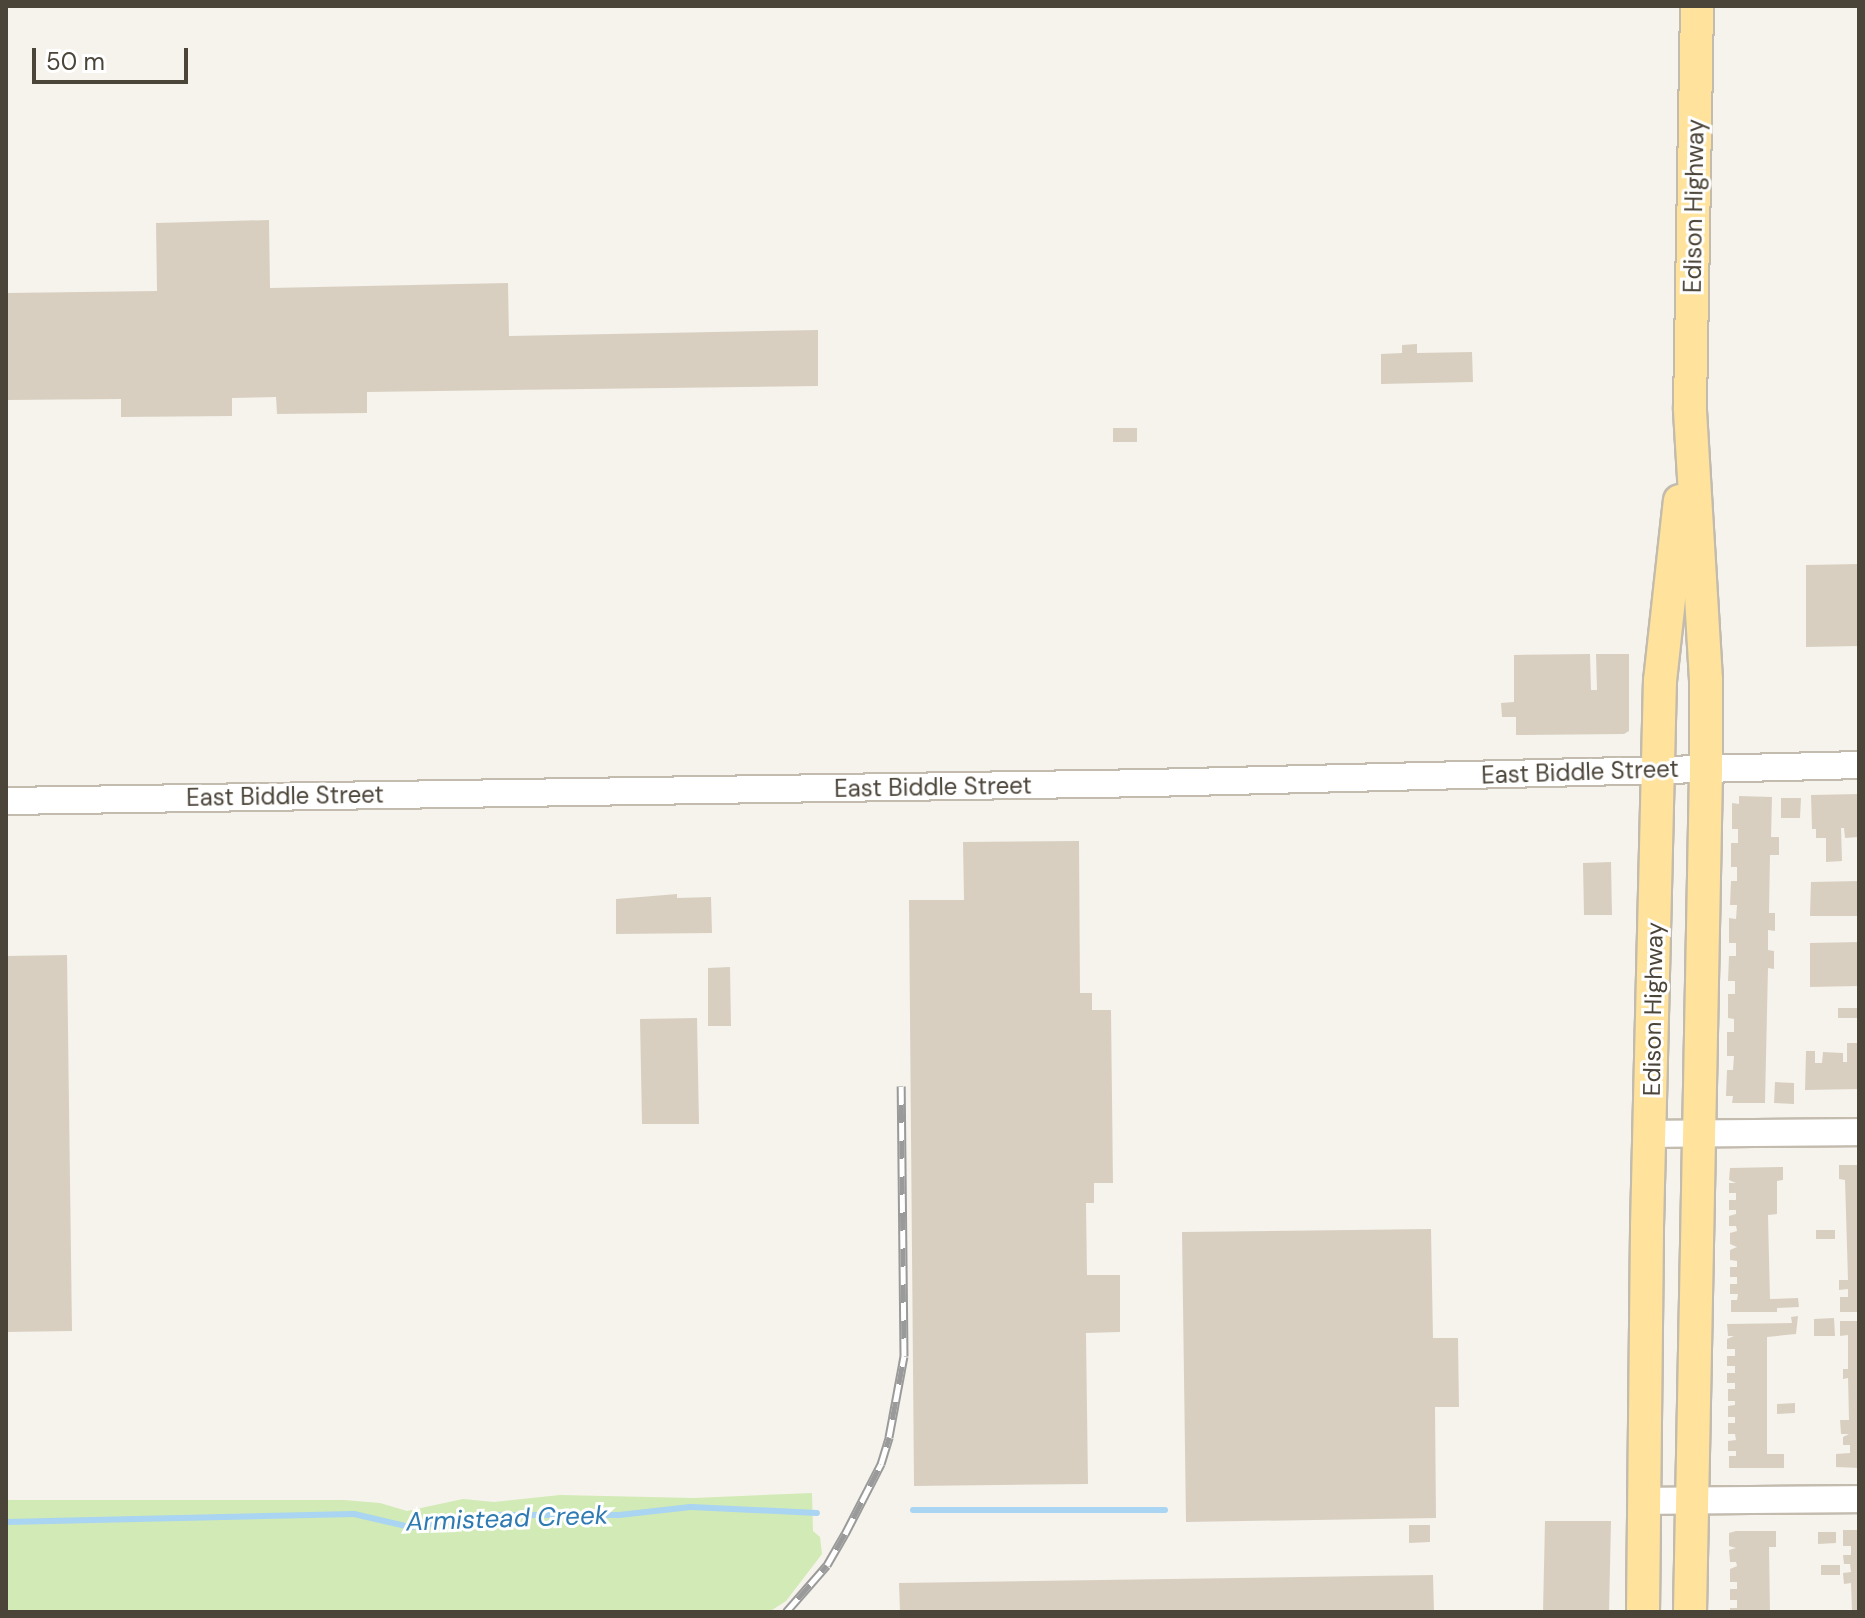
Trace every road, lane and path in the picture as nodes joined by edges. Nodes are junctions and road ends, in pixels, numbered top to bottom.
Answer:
1 (1697, 6) edge
2 (1690, 407) junction
3 (1859, 765) edge
4 (1706, 768) junction
5 (1659, 772) junction
6 (6, 801) edge
7 (1859, 1132) edge
8 (1649, 1134) junction
9 (1699, 1135) junction
10 (1859, 1499) edge
11 (1643, 1501) junction
12 (1692, 1501) junction
13 (1643, 1612) edge
14 (1690, 1612) edge

1 - 2 main road, Edison Highway
2 - 4 main road, Edison Highway
2 - 5 main road, Edison Highway
3 - 4 street, East Biddle Street
4 - 5 street, East Biddle Street
4 - 9 main road, Edison Highway
5 - 6 street, East Biddle Street
5 - 8 main road, Edison Highway
7 - 9 street
8 - 9 street
8 - 11 main road, Edison Highway
9 - 12 main road, Edison Highway
10 - 12 street
11 - 12 street
11 - 13 main road, Edison Highway
12 - 14 main road, Edison Highway

